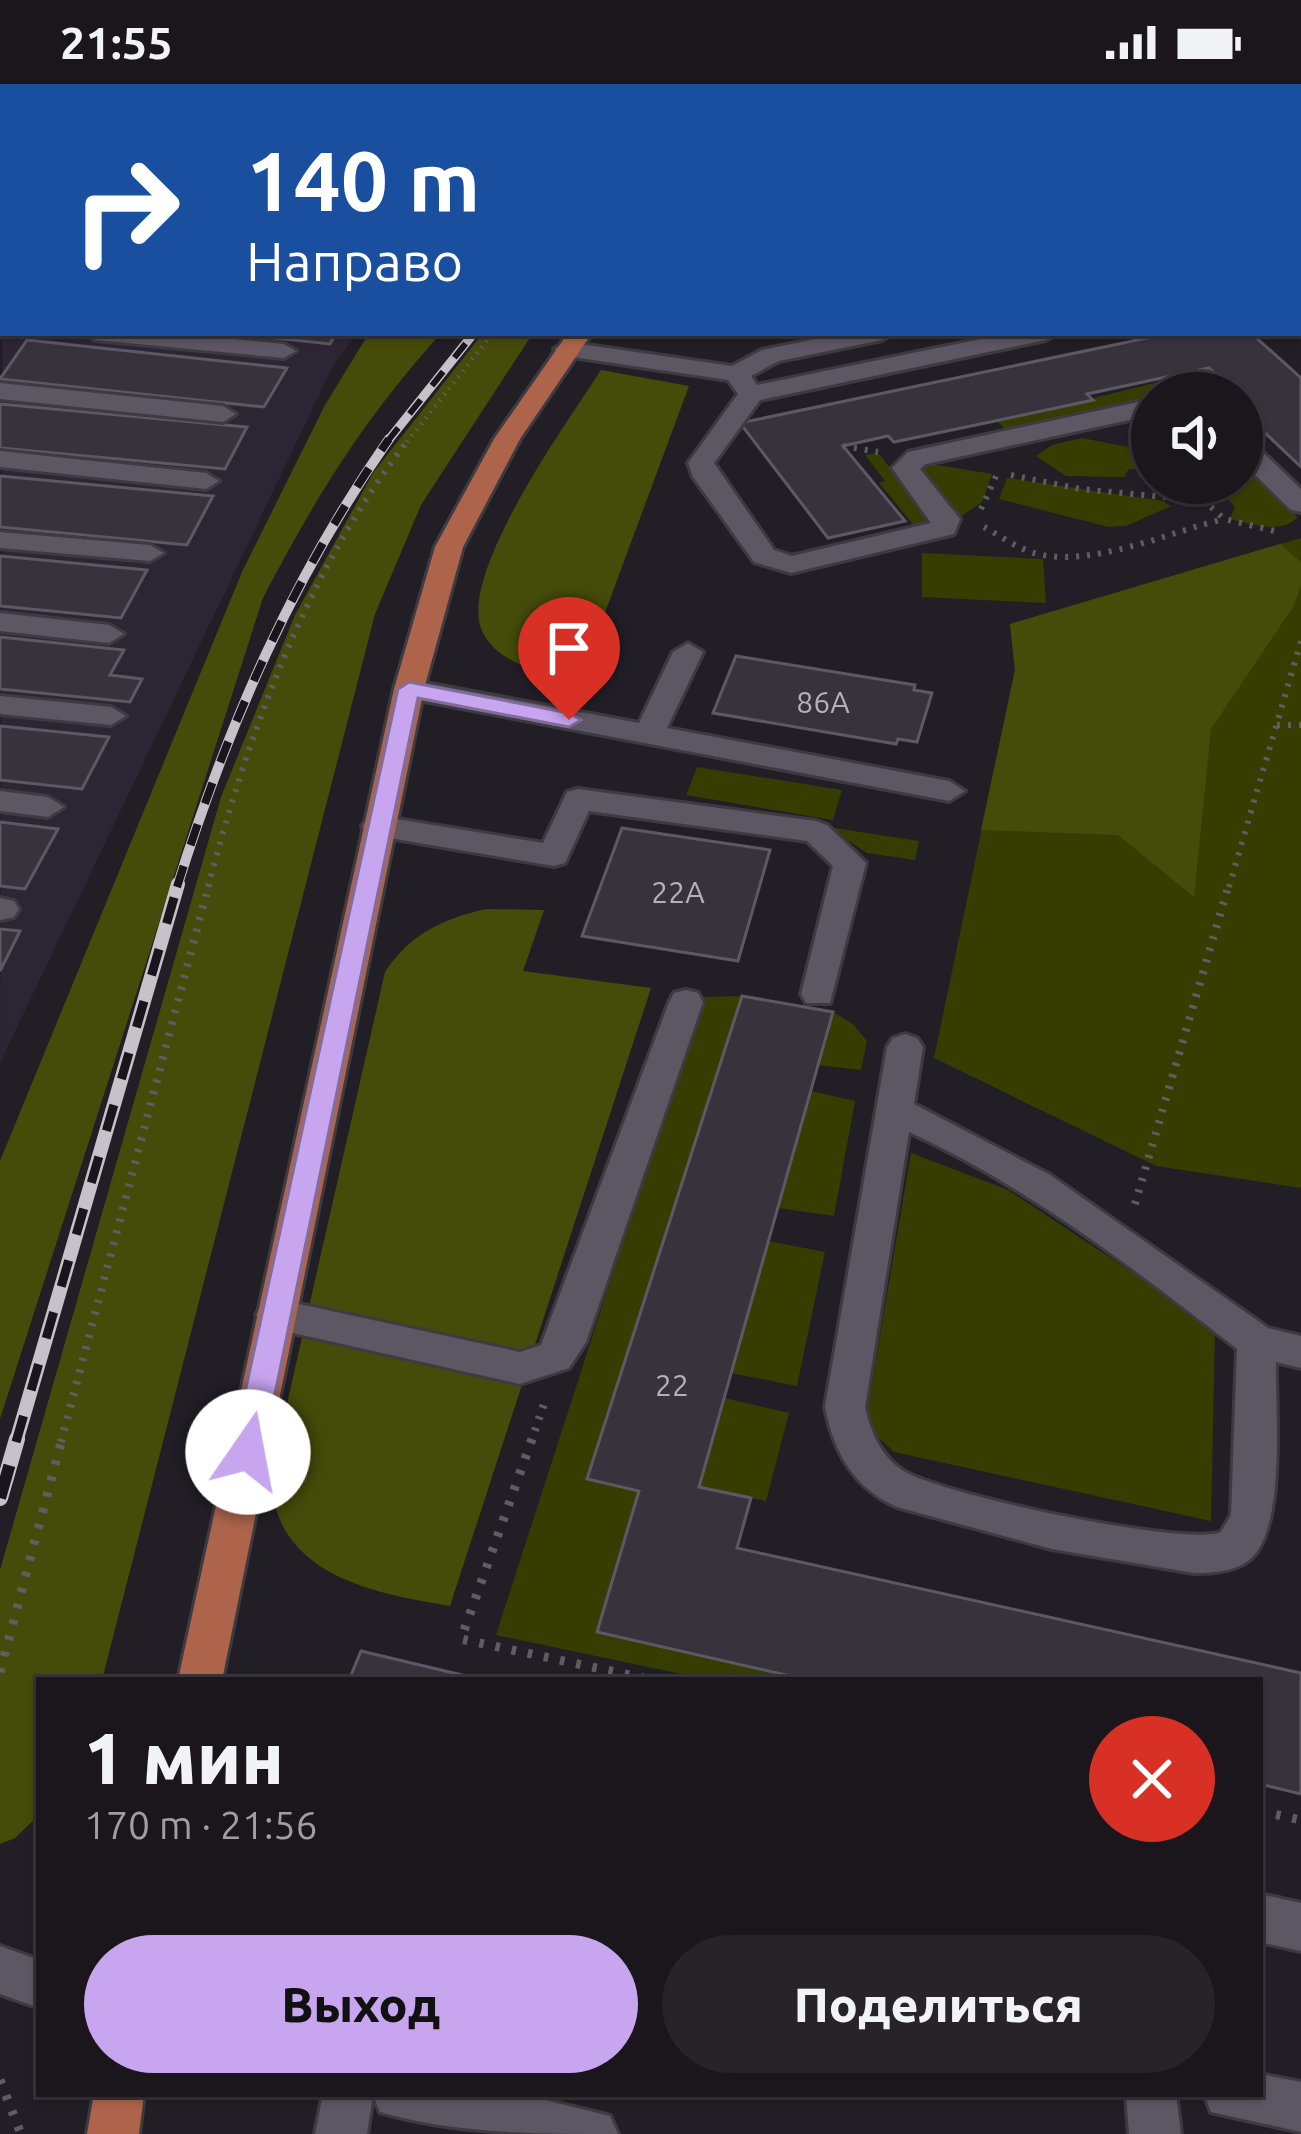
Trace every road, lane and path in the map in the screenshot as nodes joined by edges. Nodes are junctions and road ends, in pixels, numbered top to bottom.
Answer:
1 (127, 336) edge
2 (491, 336) edge
3 (867, 336) edge
4 (1028, 336) edge
5 (573, 341) edge
6 (284, 351) dead end
7 (744, 384) junction
8 (0, 391) edge
9 (1131, 412) edge
10 (223, 414) dead end
11 (0, 459) edge
12 (1263, 474) edge
13 (206, 481) dead end
14 (1211, 507) dead end
15 (1295, 516) edge
16 (1224, 519) junction
17 (980, 526) dead end
18 (0, 540) edge
19 (150, 553) dead end
20 (0, 622) edge
21 (109, 634) dead end
22 (1301, 641) edge
23 (688, 652) dead end
24 (409, 689) junction
25 (0, 705) edge
26 (111, 716) dead end
27 (1277, 725) junction
28 (1301, 725) edge
29 (649, 735) junction
30 (949, 791) dead end
31 (0, 801) edge
32 (48, 807) dead end
33 (378, 826) junction
34 (818, 994) dead end
35 (686, 1002) dead end
36 (905, 1047) dead end
37 (894, 1110) junction
38 (1124, 1243) junction
39 (276, 1315) junction
40 (1257, 1342) junction
41 (1301, 1352) edge
42 (538, 1366) junction
43 (0, 1672) edge
44 (201, 1677) edge
45 (639, 1677) edge
46 (1263, 1812) edge
47 (1301, 1820) edge
48 (1263, 1919) edge
49 (1301, 1927) edge
50 (0, 1970) edge
51 (36, 1983) edge
52 (0, 2080) edge
53 (118, 2097) edge
54 (347, 2097) edge
55 (404, 2097) edge
56 (1150, 2097) edge
57 (1246, 2097) edge
58 (1301, 2107) edge
59 (452, 2120) edge
60 (21, 2134) edge
61 (113, 2134) edge
62 (341, 2134) edge
63 (592, 2134) edge
64 (1155, 2134) edge

1 - 6 street
2 - 43 path
3 - 7 street
4 - 7 street
5 - 7 street
5 - 24 main road
7 - 9 street
8 - 10 street
11 - 13 street
12 - 15 street
14 - 16 path
15 - 16 path
16 - 17 path
18 - 19 street
20 - 21 street
22 - 27 path
23 - 29 street
24 - 29 street
24 - 33 main road
25 - 26 street
27 - 28 path
27 - 38 path
29 - 30 street
31 - 32 street
33 - 34 street
33 - 39 main road
35 - 42 street
36 - 37 street
37 - 38 street
37 - 40 street
38 - 40 street
39 - 42 street
39 - 44 main road
40 - 41 street
42 - 45 path
46 - 47 path
48 - 49 street
50 - 51 street
52 - 60 path
53 - 61 main road
54 - 62 street
55 - 59 street
56 - 64 street
57 - 58 street
59 - 63 street

